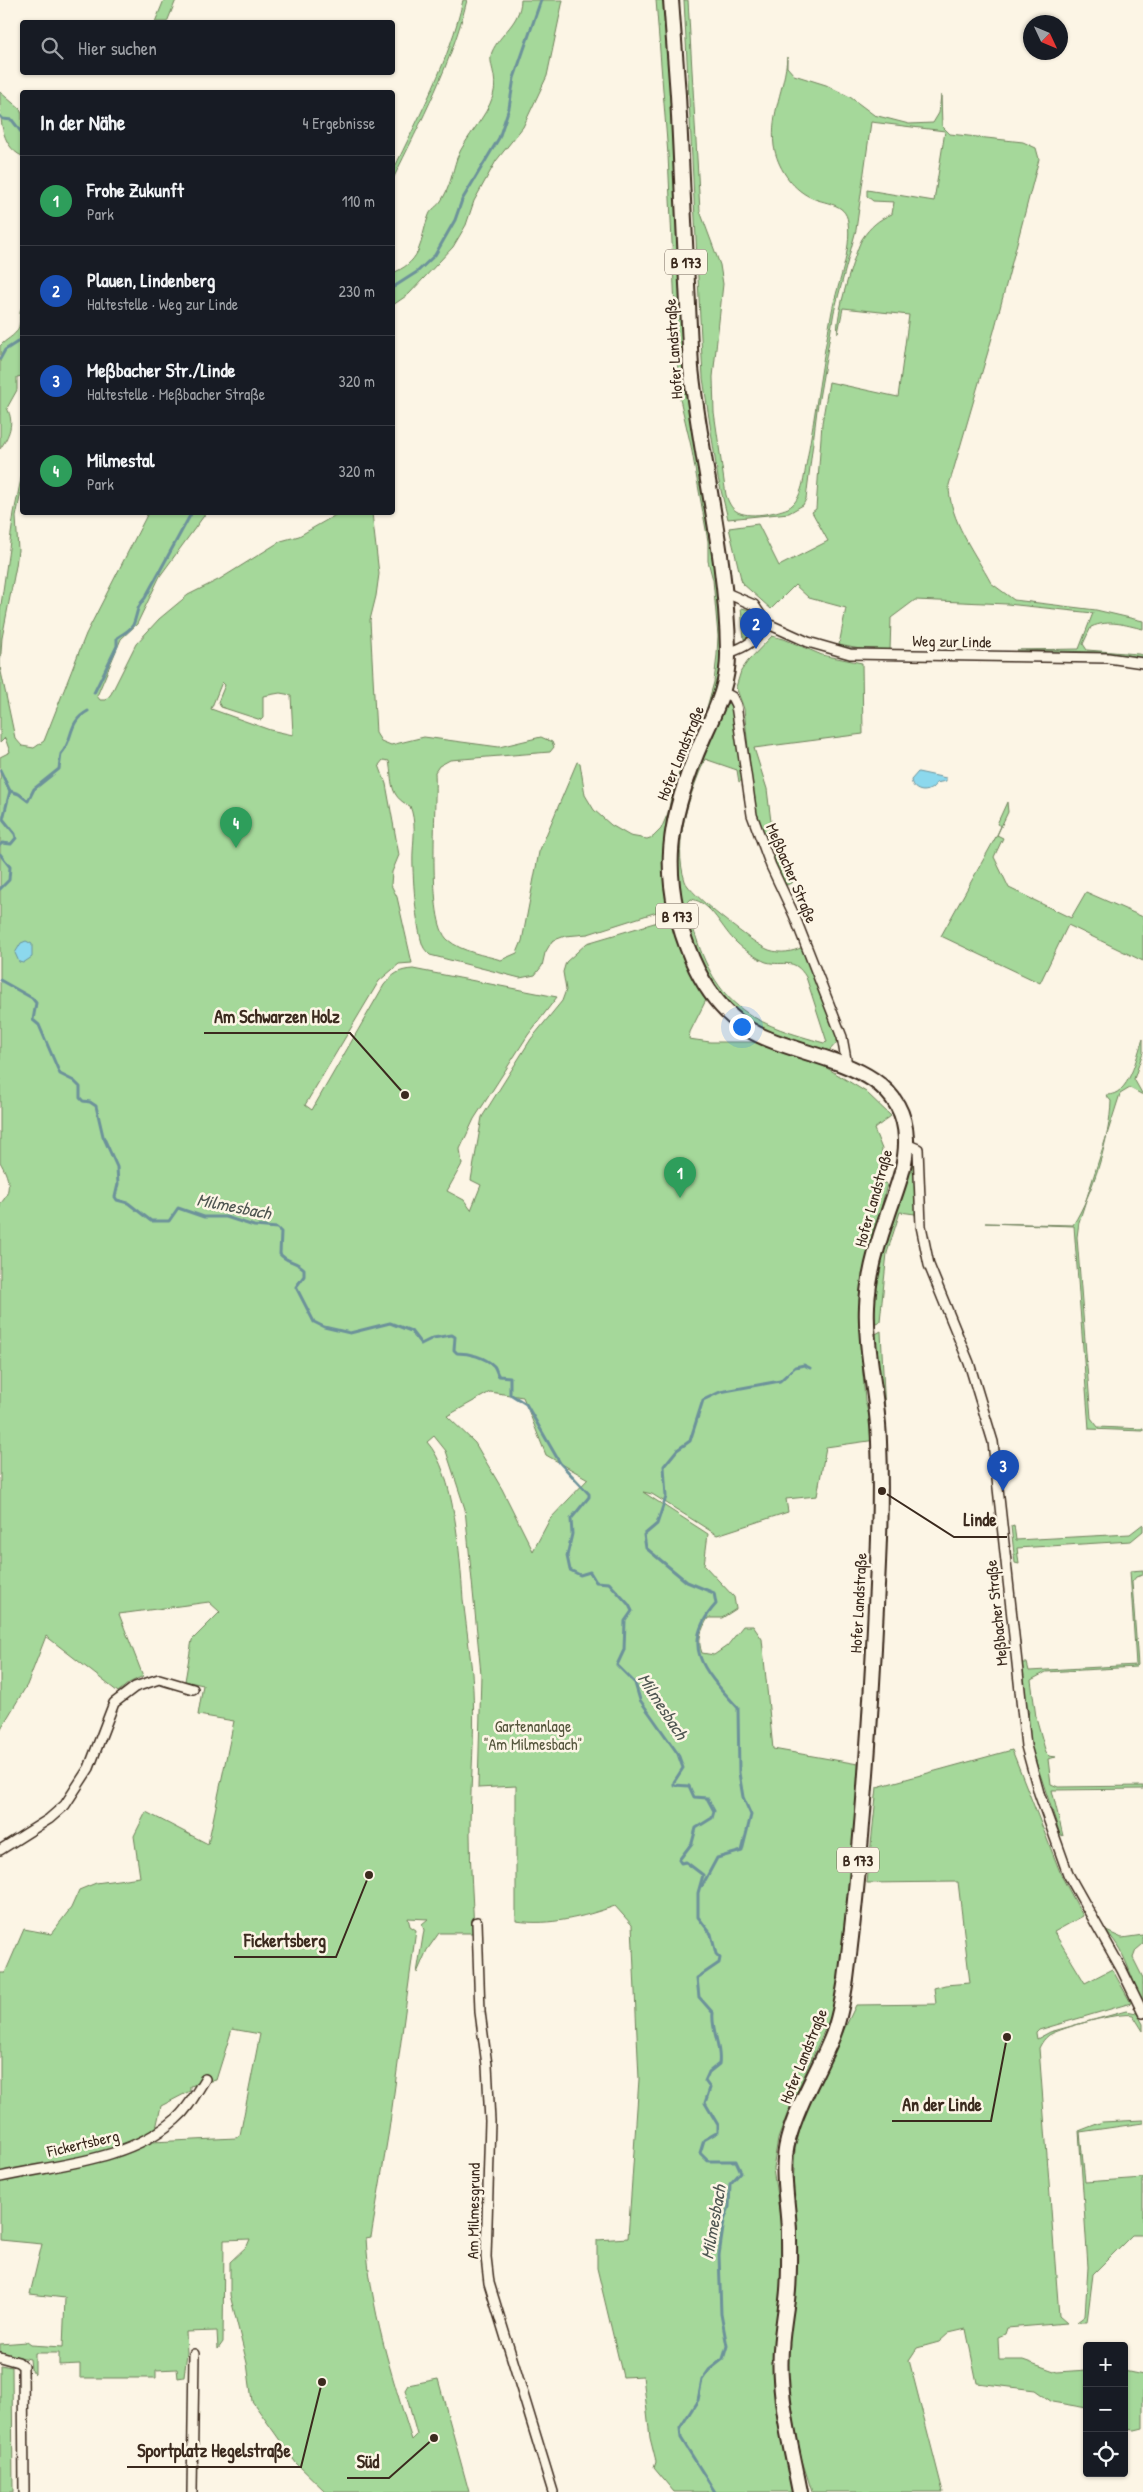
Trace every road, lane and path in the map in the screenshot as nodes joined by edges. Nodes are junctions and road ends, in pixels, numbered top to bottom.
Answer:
1 (671, 0) edge
2 (724, 592) junction
3 (766, 623) junction
4 (728, 653) junction
5 (1143, 662) edge
6 (723, 692) junction
7 (847, 1065) junction
8 (906, 1144) junction
9 (193, 1690) dead end
10 (0, 1850) edge
11 (476, 1922) dead end
12 (1143, 2013) edge
13 (205, 2079) dead end
14 (0, 2177) edge
15 (194, 2354) dead end
16 (0, 2357) edge
17 (24, 2492) edge
18 (192, 2492) edge
19 (553, 2492) edge
20 (800, 2492) edge

1 - 2 main road, Hofer Landstraße / B 173
2 - 3 street, Weg zur Linde
2 - 4 main road, Hofer Landstraße / B 173
3 - 4 street
3 - 5 street, Weg zur Linde
4 - 6 main road, Hofer Landstraße / B 173
6 - 7 street, Meßbacher Straße
6 - 7 main road, Hofer Landstraße / B 173
7 - 8 main road, Hofer Landstraße / B 173
8 - 12 street, Meßbacher Straße
8 - 20 main road, Hofer Landstraße / B 173
9 - 10 street
11 - 19 street, Am Milmesgrund
13 - 14 street, Fickertsberg
15 - 18 street
16 - 17 street

